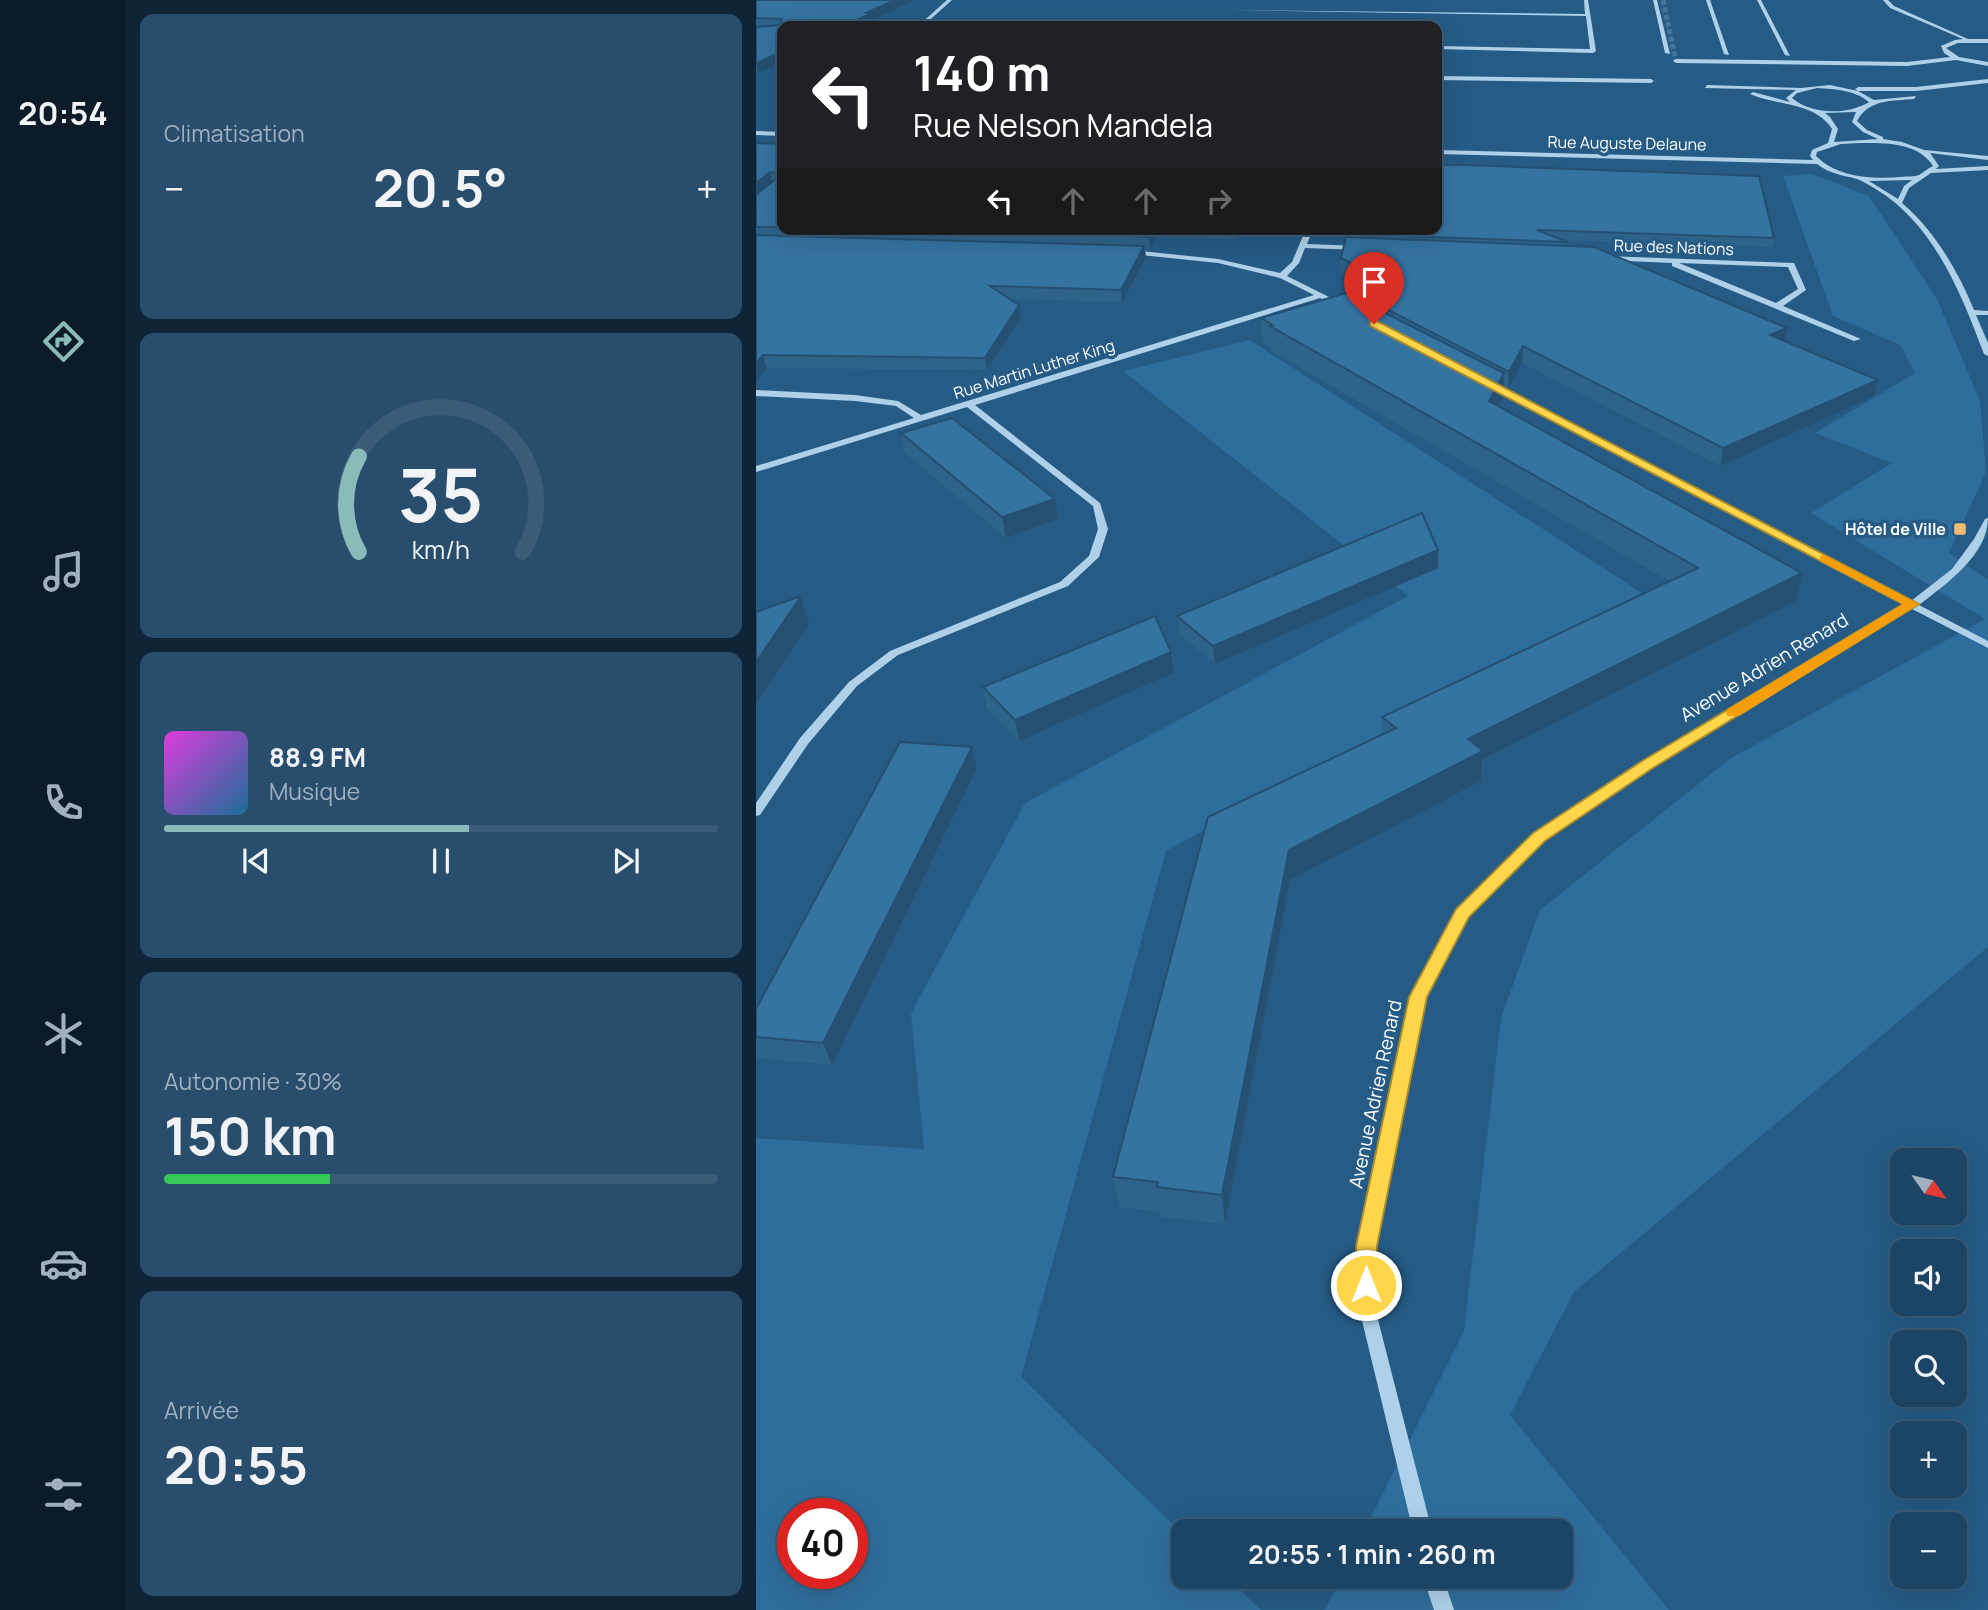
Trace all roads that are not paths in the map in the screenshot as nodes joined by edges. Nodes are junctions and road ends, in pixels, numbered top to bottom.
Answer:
1 (950, 0) edge
2 (1586, 0) edge
3 (1655, 0) edge
4 (1708, 0) edge
5 (1759, 0) edge
6 (1885, 0) edge
7 (1227, 10) dead end
8 (1588, 15) junction
9 (926, 21) edge
10 (1969, 40) junction
11 (1988, 41) edge
12 (1442, 48) edge
13 (1668, 53) dead end
14 (1727, 54) dead end
15 (1788, 55) dead end
16 (1957, 58) junction
17 (1676, 61) dead end
18 (1988, 64) edge
19 (1442, 78) edge
20 (1651, 81) dead end
21 (1988, 81) edge
22 (1804, 88) junction
23 (1847, 89) junction
24 (1988, 89) edge
25 (1962, 92) dead end
26 (1951, 93) dead end
27 (1873, 102) junction
28 (1800, 106) junction
29 (1815, 110) junction
30 (1860, 110) junction
31 (756, 134) edge
32 (777, 134) edge
33 (1830, 143) junction
34 (1898, 144) junction
35 (1917, 149) junction
36 (1442, 152) edge
37 (1988, 158) edge
38 (1817, 162) junction
39 (1988, 169) edge
40 (1932, 171) junction
41 (1857, 177) junction
42 (1919, 177) junction
43 (1900, 202) junction
44 (1308, 235) edge
45 (1305, 246) junction
46 (1374, 249) edge
47 (1123, 252) edge
48 (1596, 258) edge
49 (1665, 260) junction
50 (1282, 276) junction
51 (1320, 296) junction
52 (1777, 306) junction
53 (1350, 311) edge
54 (1973, 312) junction
55 (1988, 313) edge
56 (1857, 339) dead end
57 (1988, 354) edge
58 (1485, 382) edge
59 (756, 393) edge
60 (969, 404) junction
61 (920, 419) junction
62 (756, 469) edge
63 (1988, 521) edge
64 (1913, 604) junction
65 (1988, 645) edge
66 (756, 812) edge
67 (1419, 1519) edge
68 (1437, 1589) edge
69 (1444, 1610) edge

1 - 9 street
2 - 8 street
3 - 13 street
4 - 14 lane
5 - 15 street
6 - 10 street
7 - 8 street
8 - 12 street
10 - 11 street
10 - 16 street
16 - 17 street
16 - 18 street
19 - 20 street
21 - 23 street
22 - 23 street
22 - 28 street
22 - 28 street
23 - 27 street
24 - 25 street
26 - 27 street
27 - 30 street
28 - 29 street
29 - 30 street
29 - 33 street
30 - 34 street
31 - 32 street
33 - 34 street
33 - 38 street
34 - 35 street
35 - 37 street
35 - 40 street
36 - 38 street, Rue Auguste Delaune
38 - 41 street
39 - 40 street
40 - 42 street
41 - 42 street
41 - 43 street
42 - 43 street
43 - 54 street
44 - 45 street
45 - 46 street
45 - 50 street
47 - 50 street
48 - 49 street, Rue des Nations
49 - 52 street
49 - 52 street, Rue des Nations
50 - 51 street
51 - 53 street
51 - 60 street, Rue Martin Luther King
52 - 56 street
54 - 55 street
54 - 57 street
58 - 64 street
59 - 61 street
60 - 61 street, Rue Martin Luther King
60 - 66 street
61 - 62 street, Rue Martin Luther King
63 - 64 street, Avenue Adrien Renard
64 - 65 street
64 - 67 street, Avenue Adrien Renard
68 - 69 street

